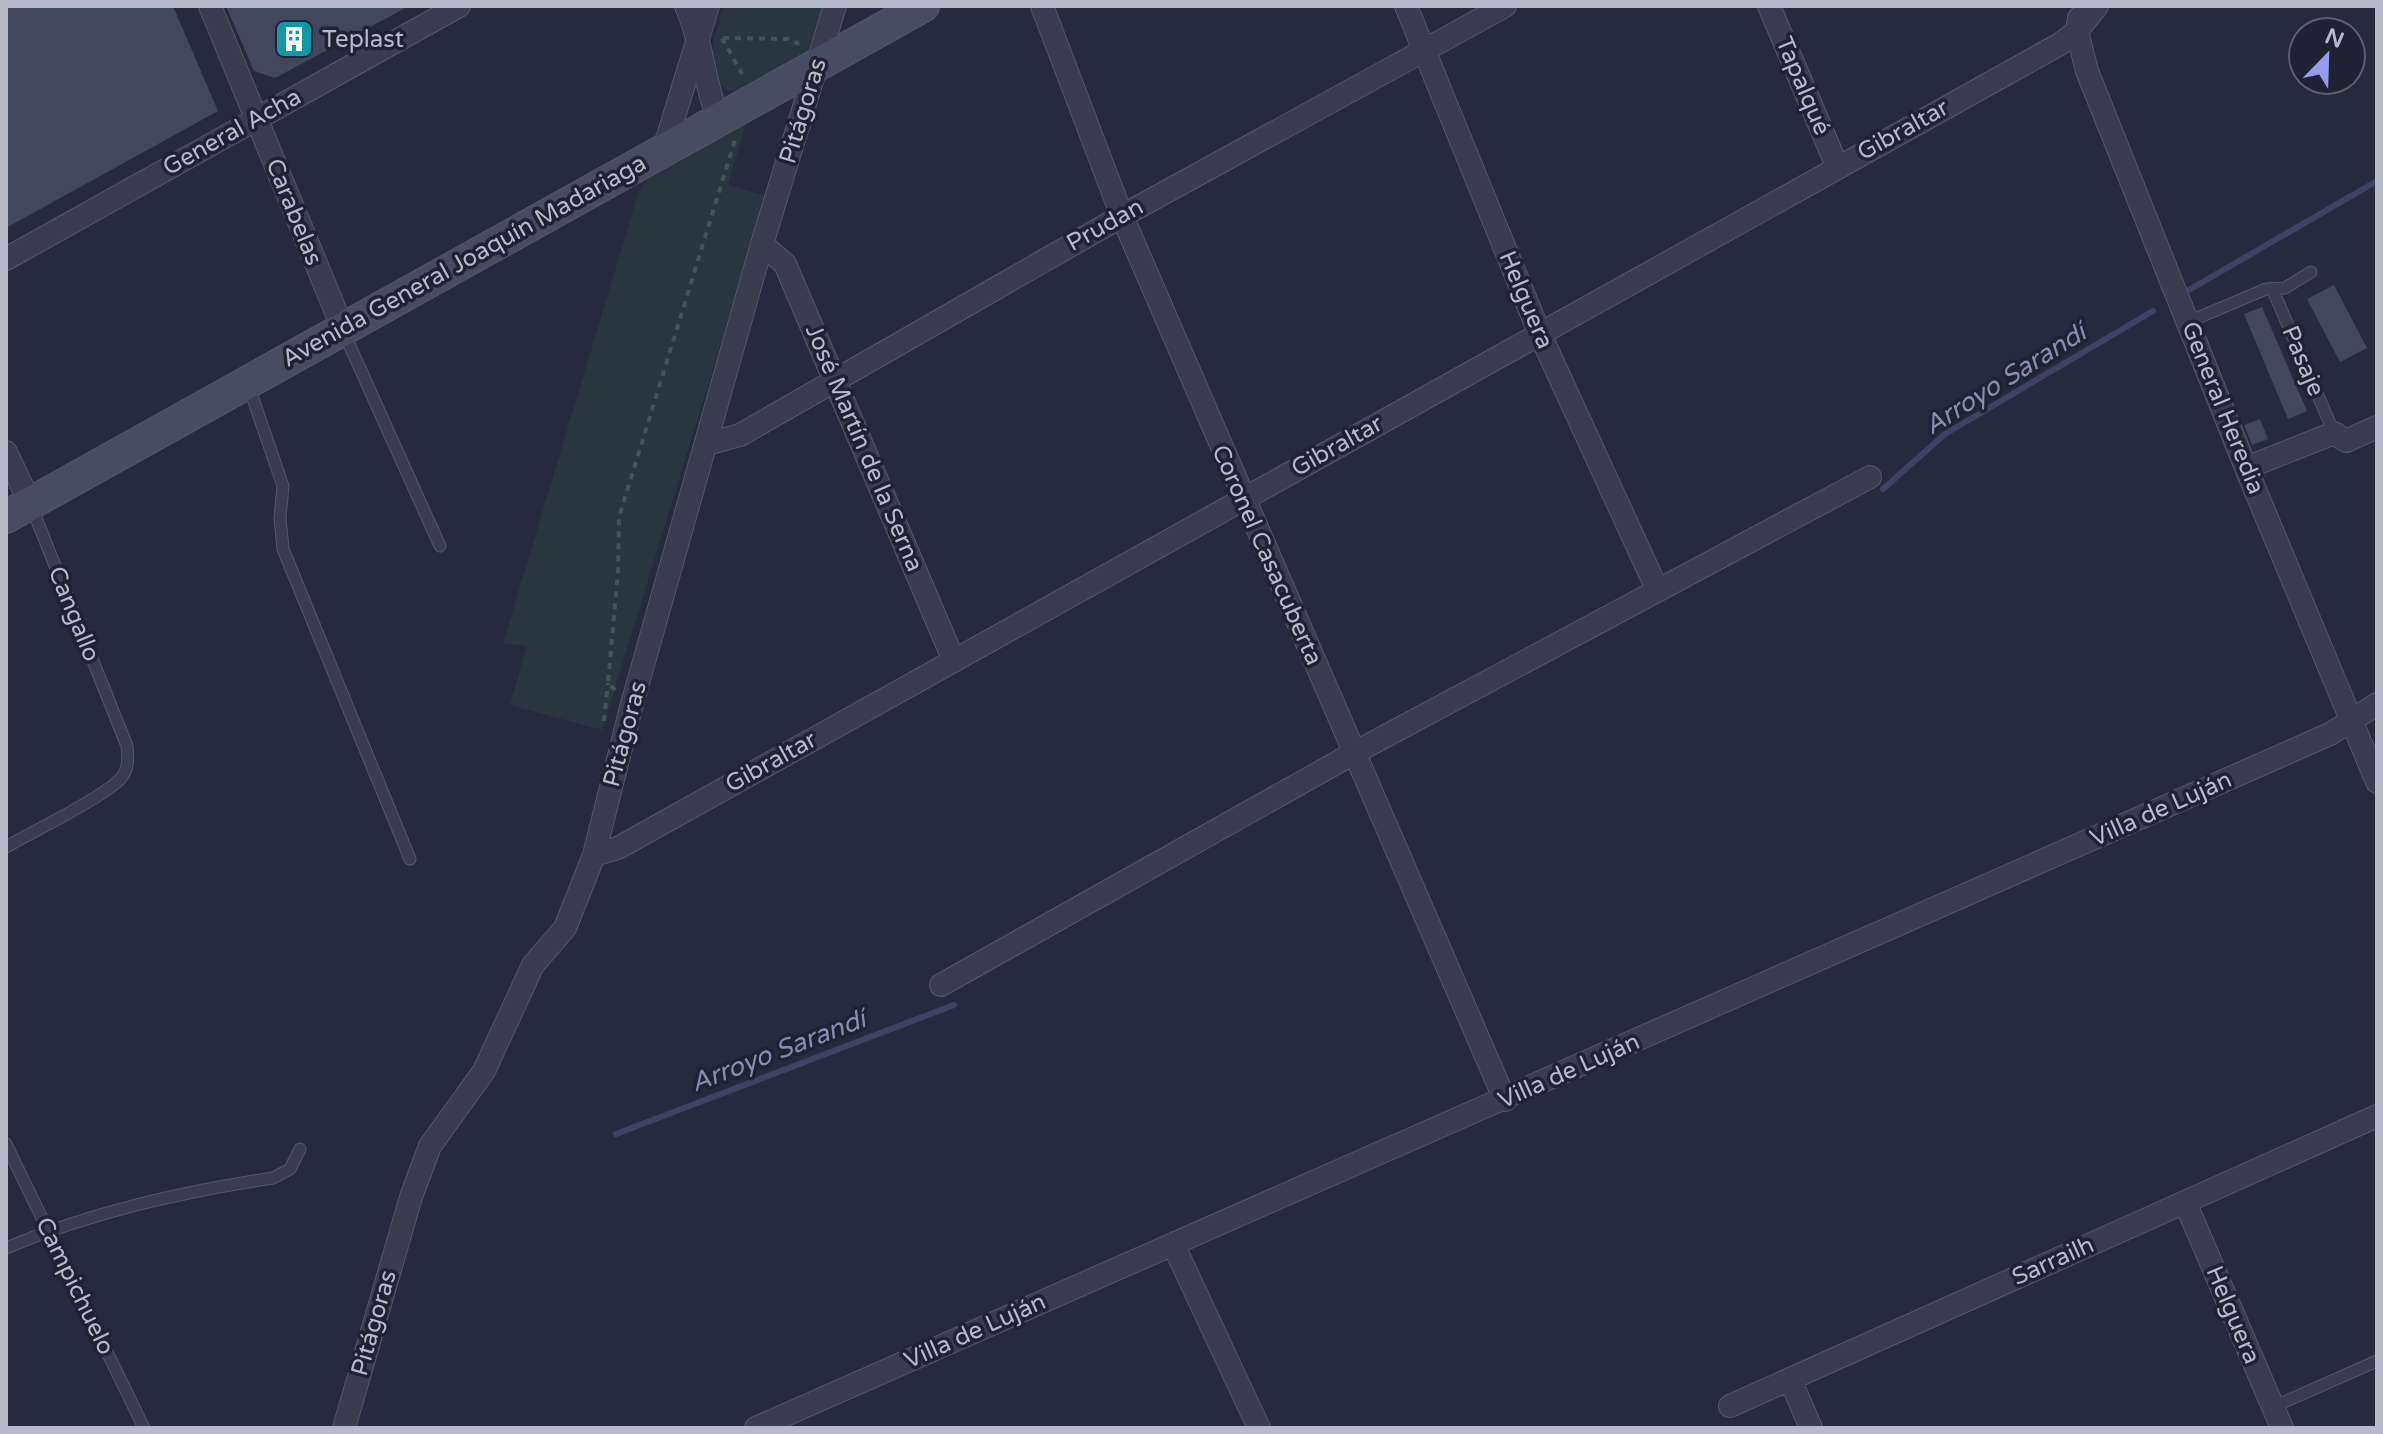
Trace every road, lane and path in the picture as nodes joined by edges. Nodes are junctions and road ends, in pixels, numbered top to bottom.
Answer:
1 (210, 6) edge
2 (459, 6) edge
3 (686, 6) edge
4 (708, 6) edge
5 (835, 6) edge
6 (923, 6) edge
7 (1042, 6) edge
8 (1406, 6) edge
9 (1505, 6) edge
10 (1769, 6) edge
11 (2079, 6) edge
12 (2097, 6) edge
13 (2077, 31) junction
14 (714, 36) junction
15 (1424, 51) junction
16 (810, 55) junction
17 (742, 74) dead end
18 (256, 119) junction
19 (727, 128) junction
20 (664, 149) junction
21 (1837, 166) junction
22 (1122, 216) junction
23 (762, 244) junction
24 (6, 259) edge
25 (2311, 272) dead end
26 (2272, 288) junction
27 (2188, 322) junction
28 (343, 329) junction
29 (1539, 332) junction
30 (836, 379) junction
31 (247, 382) junction
32 (2377, 427) edge
33 (2334, 433) junction
34 (707, 444) junction
35 (6, 452) edge
36 (2246, 468) junction
37 (1870, 477) dead end
38 (1242, 499) junction
39 (18, 510) edge
40 (440, 546) dead end
41 (1657, 589) junction
42 (954, 661) junction
43 (632, 704) junction
44 (2377, 704) edge
45 (2352, 720) junction
46 (1354, 753) junction
47 (2377, 782) edge
48 (6, 847) edge
49 (594, 855) junction
50 (410, 859) dead end
51 (941, 985) dead end
52 (1505, 1100) junction
53 (2377, 1116) edge
54 (6, 1144) edge
55 (300, 1149) dead end
56 (2185, 1202) junction
57 (48, 1230) junction
58 (1173, 1244) junction
59 (6, 1248) edge
60 (2377, 1361) edge
61 (1790, 1379) junction
62 (1730, 1406) dead end
63 (2277, 1418) edge
64 (144, 1428) edge
65 (344, 1428) edge
66 (756, 1428) edge
67 (1259, 1428) edge
68 (1811, 1428) edge

1 - 18 street, Carabelas
2 - 18 street, General Acha
3 - 14 street
4 - 14 street
5 - 16 street, Pitágoras
6 - 16 main road, Avenida General Joaquín Madariaga
7 - 22 street, Coronel Casacuberta
8 - 15 street, Helguera
9 - 15 street, Prudan
10 - 21 street, Tapalqué
11 - 13 street, General Heredia
12 - 13 street
13 - 21 street, Gibraltar
13 - 27 street, General Heredia
14 - 16 path
14 - 17 path
14 - 19 street
14 - 20 street
15 - 22 street, Prudan
15 - 29 street, Helguera
16 - 19 main road, Avenida General Joaquín Madariaga
16 - 23 street, Pitágoras
18 - 24 street, General Acha
18 - 28 street, Carabelas
19 - 20 main road, Avenida General Joaquín Madariaga
19 - 43 path
20 - 28 main road, Avenida General Joaquín Madariaga
21 - 29 street, Gibraltar
22 - 30 street, Prudan
22 - 38 street, Coronel Casacuberta
23 - 30 street, José Martín de la Serna
23 - 34 street, Pitágoras
25 - 26 lane
26 - 27 lane
26 - 33 lane, Pasaje
27 - 36 street, General Heredia
28 - 31 main road, Avenida General Joaquín Madariaga
28 - 40 lane
29 - 38 street, Gibraltar
29 - 41 street, Helguera
30 - 34 street, Prudan
30 - 42 street, José Martín de la Serna
31 - 39 main road, Avenida General Joaquín Madariaga
31 - 50 lane
32 - 33 street
33 - 36 street
34 - 43 street, Pitágoras
35 - 39 street, Cangallo
36 - 45 street, General Heredia
37 - 41 street
38 - 42 street, Gibraltar
38 - 46 street, Coronel Casacuberta
39 - 48 lane, Cangallo
41 - 46 street
42 - 49 street, Gibraltar
43 - 49 street, Pitágoras
44 - 45 street, Villa de Luján
45 - 47 street, General Heredia
45 - 52 street, Villa de Luján
46 - 51 street
46 - 52 street, Coronel Casacuberta
49 - 65 street, Pitágoras
52 - 58 street, Villa de Luján
53 - 56 street, Sarrailh
54 - 57 lane, Campichuelo
55 - 57 lane
56 - 61 street, Sarrailh
56 - 63 street, Helguera
57 - 59 lane
57 - 64 lane, Campichuelo
58 - 66 street, Villa de Luján
58 - 67 street
60 - 63 lane
61 - 62 street, Sarrailh
61 - 68 street

